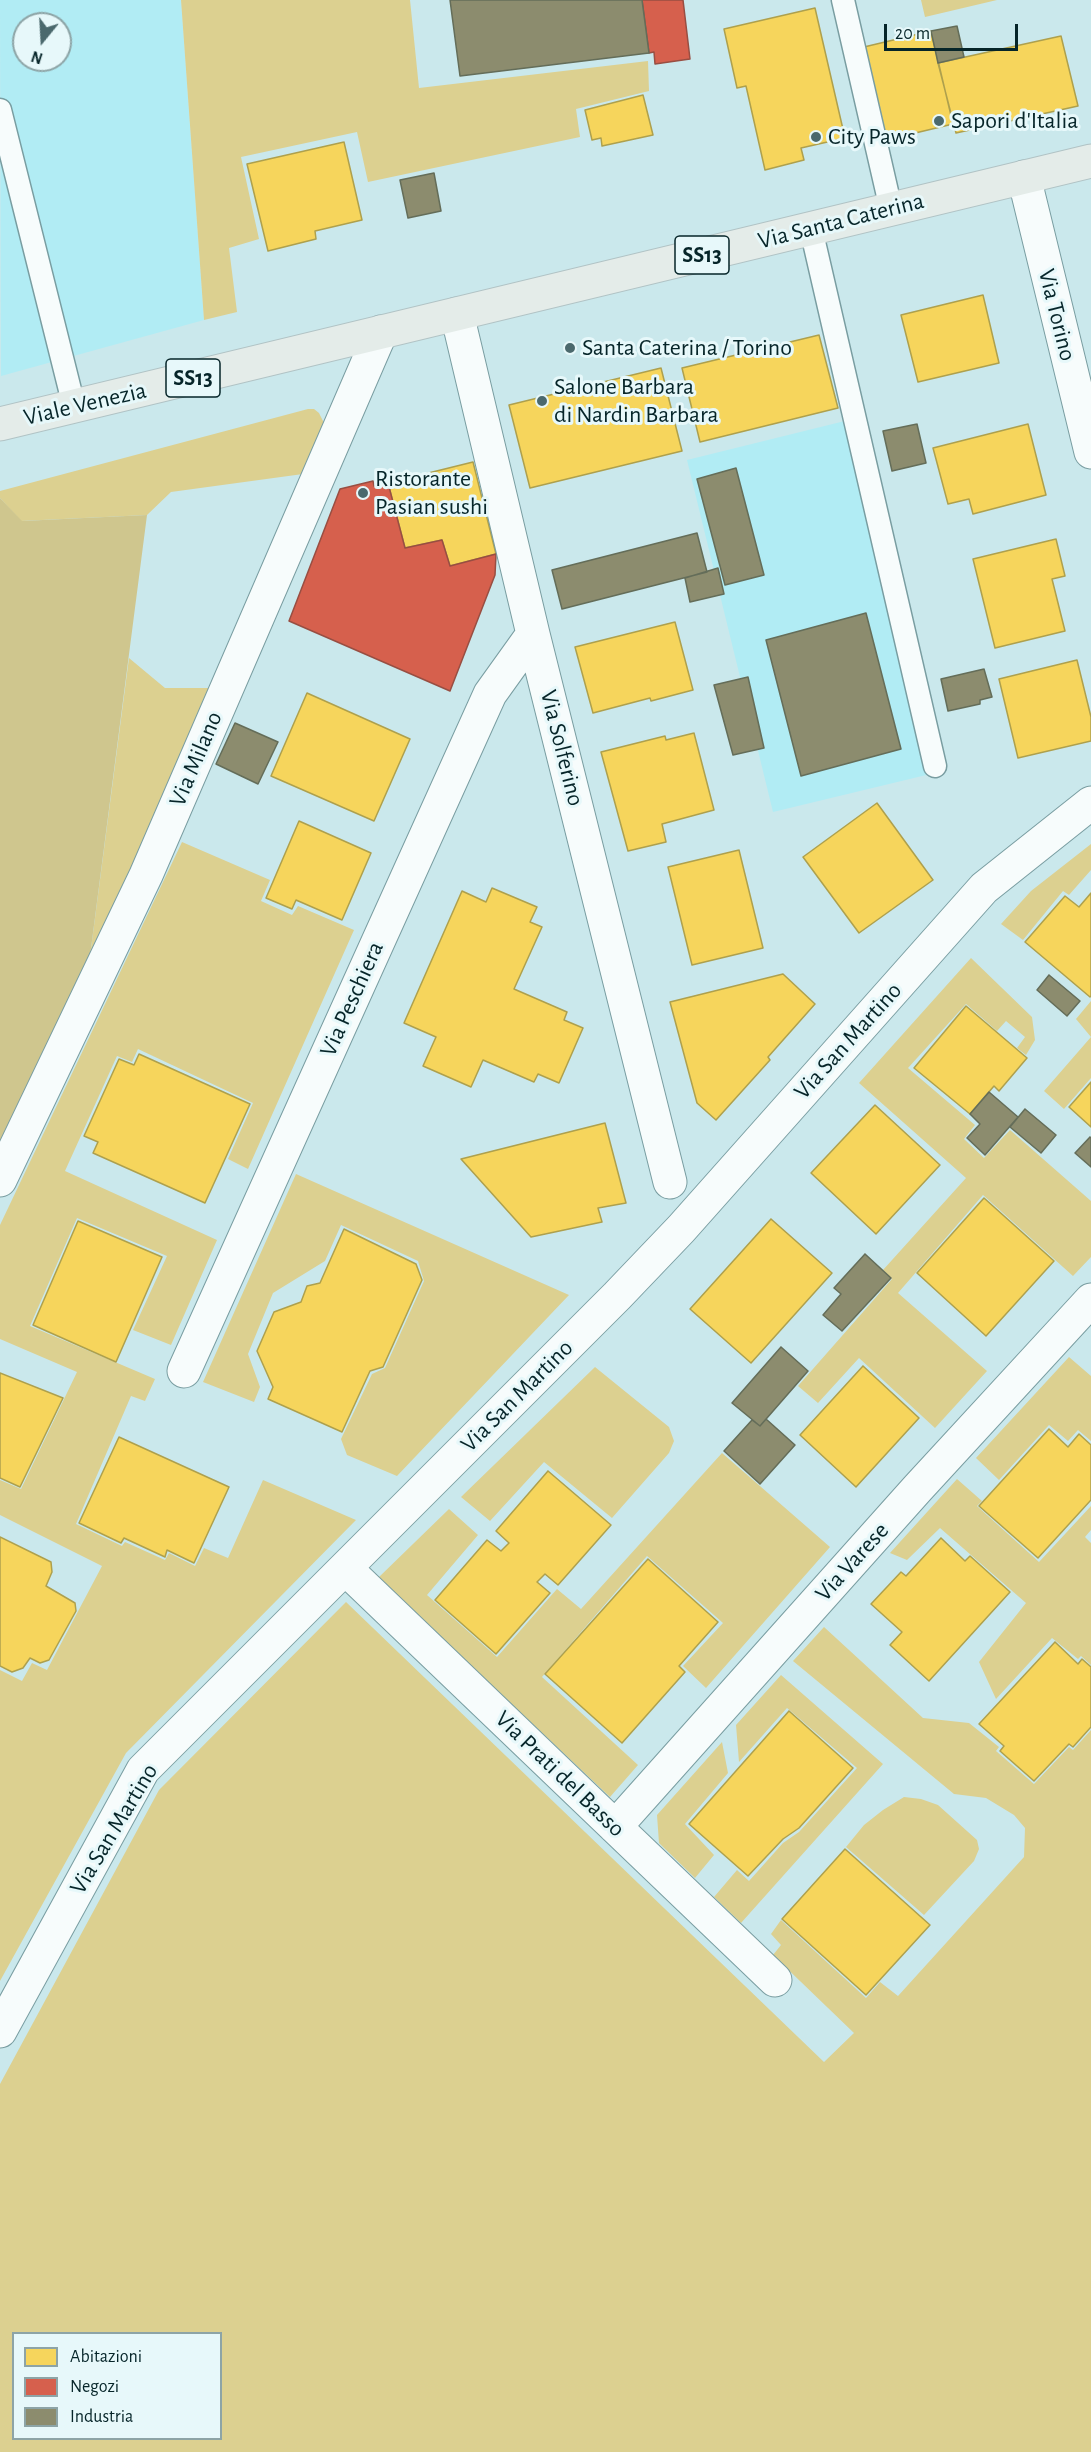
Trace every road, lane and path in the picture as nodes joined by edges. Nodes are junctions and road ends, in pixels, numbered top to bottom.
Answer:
1 (843, 0) edge
2 (0, 110) edge
3 (1091, 161) edge
4 (1024, 177) junction
5 (891, 209) junction
6 (811, 229) junction
7 (457, 314) junction
8 (381, 332) junction
9 (74, 406) junction
10 (2, 423) edge
11 (1091, 453) edge
12 (533, 634) junction
13 (935, 766) dead end
14 (1091, 803) edge
15 (0, 1180) edge
16 (670, 1182) dead end
17 (1091, 1300) edge
18 (184, 1371) dead end
19 (345, 1568) junction
20 (615, 1827) junction
21 (775, 1980) dead end
22 (0, 2031) edge

1 - 5 lane
2 - 9 lane
3 - 4 main road, Via Santa Caterina / SS13
4 - 5 main road, Via Santa Caterina / SS13
4 - 11 street, Via Torino
5 - 6 main road, Via Santa Caterina / SS13
6 - 7 main road, Via Santa Caterina / SS13
6 - 13 lane
7 - 8 main road, Via Santa Caterina / SS13
7 - 12 street, Via Solferino
8 - 9 main road, Viale Venezia / SS13
8 - 15 street, Via Milano
9 - 10 main road, Viale Venezia / SS13
12 - 16 street, Via Solferino
12 - 18 street, Via Peschiera
14 - 19 street, Via San Martino
17 - 20 street, Via Varese
19 - 20 street, Via Prati del Basso
19 - 22 street, Via San Martino
20 - 21 street, Via Prati del Basso

